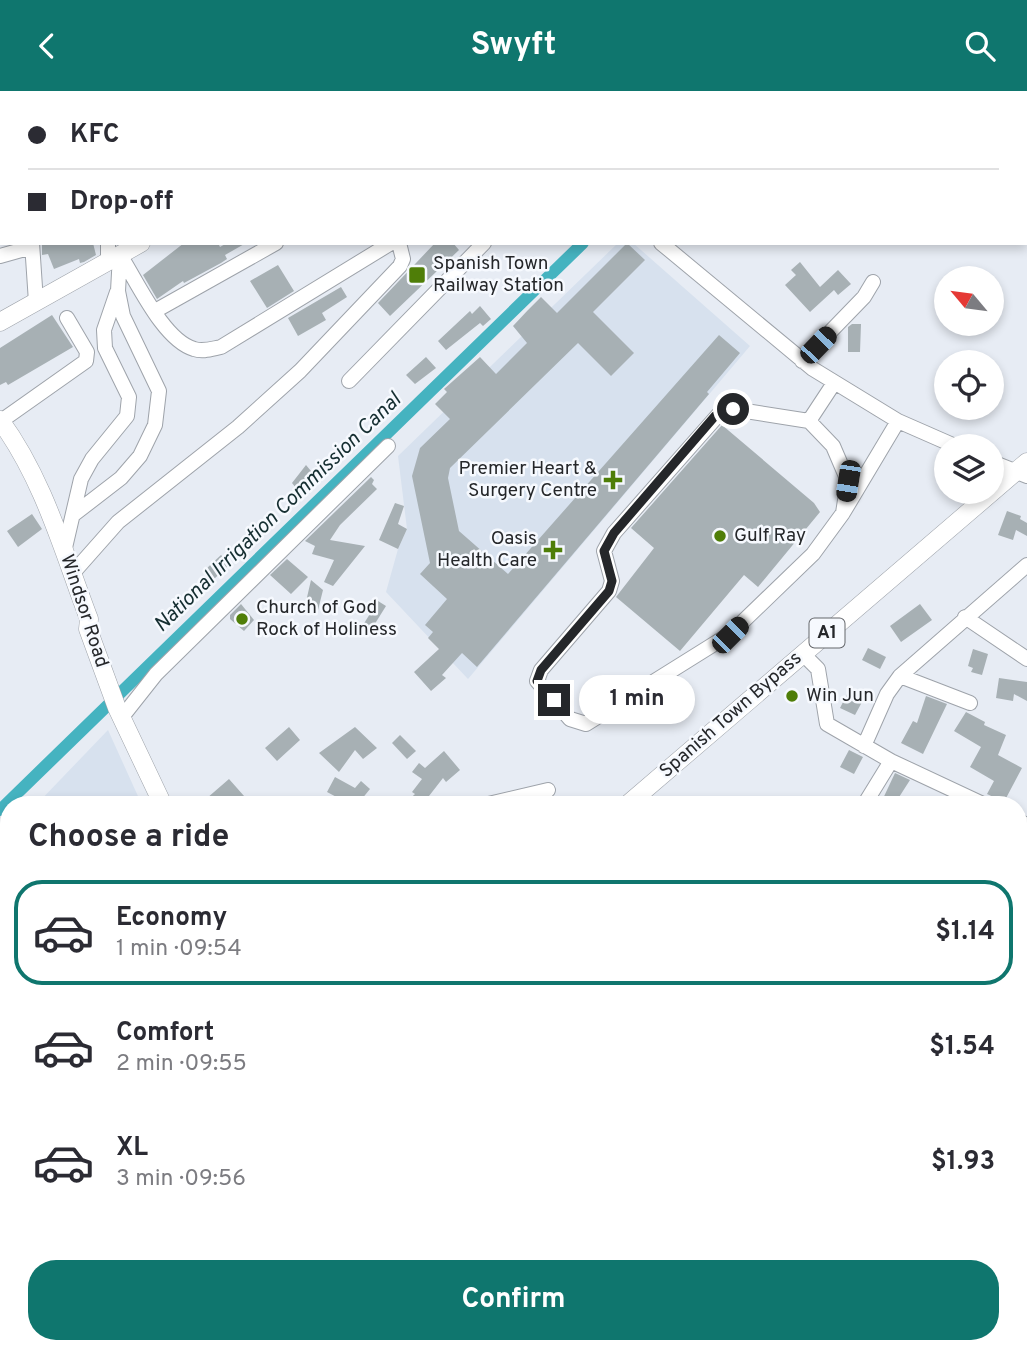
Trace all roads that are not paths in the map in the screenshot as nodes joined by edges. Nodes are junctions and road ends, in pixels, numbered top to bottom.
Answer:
1 (32, 245) edge
2 (135, 245) edge
3 (272, 245) edge
4 (388, 245) edge
5 (399, 245) edge
6 (482, 245) edge
7 (663, 245) edge
8 (112, 253) edge
9 (0, 256) edge
10 (873, 282) dead end
11 (118, 291) junction
12 (36, 302) junction
13 (155, 311) junction
14 (67, 318) dead end
15 (0, 322) edge
16 (802, 361) junction
17 (349, 381) dead end
18 (834, 383) junction
19 (0, 421) edge
20 (809, 421) junction
21 (898, 421) junction
22 (934, 437) edge
23 (388, 446) dead end
24 (1004, 464) edge
25 (1024, 470) edge
26 (843, 513) junction
27 (73, 516) junction
28 (64, 552) junction
29 (1027, 565) edge
30 (72, 574) junction
31 (965, 617) junction
32 (803, 654) junction
33 (1027, 659) edge
34 (900, 676) junction
35 (970, 703) dead end
36 (120, 713) junction
37 (864, 746) junction
38 (891, 761) junction
39 (548, 790) dead end
40 (159, 796) edge
41 (522, 796) edge
42 (637, 796) edge
43 (870, 796) edge
44 (966, 796) edge

1 - 9 street
1 - 12 street
2 - 8 main road
3 - 13 street
4 - 13 street
5 - 30 street
6 - 17 street
7 - 16 street
8 - 11 street
8 - 12 main road
8 - 13 street
10 - 16 street
11 - 27 street
11 - 27 street
12 - 15 main road
14 - 19 street
16 - 18 street
18 - 20 street
18 - 21 street
19 - 28 main road, Windsor Road
20 - 26 street
20 - 26 street
21 - 22 street
21 - 26 street
23 - 36 street
24 - 25 street
25 - 32 main road, Spanish Town Bypass / A1
27 - 28 street
28 - 30 main road, Windsor Road
29 - 31 street
30 - 36 main road, Windsor Road
31 - 33 street
31 - 34 street
32 - 37 street
32 - 42 main road, Spanish Town Bypass / A1
34 - 35 street
34 - 37 street
36 - 40 main road, Windsor Road
37 - 38 street
38 - 43 street
38 - 44 street
39 - 41 street

